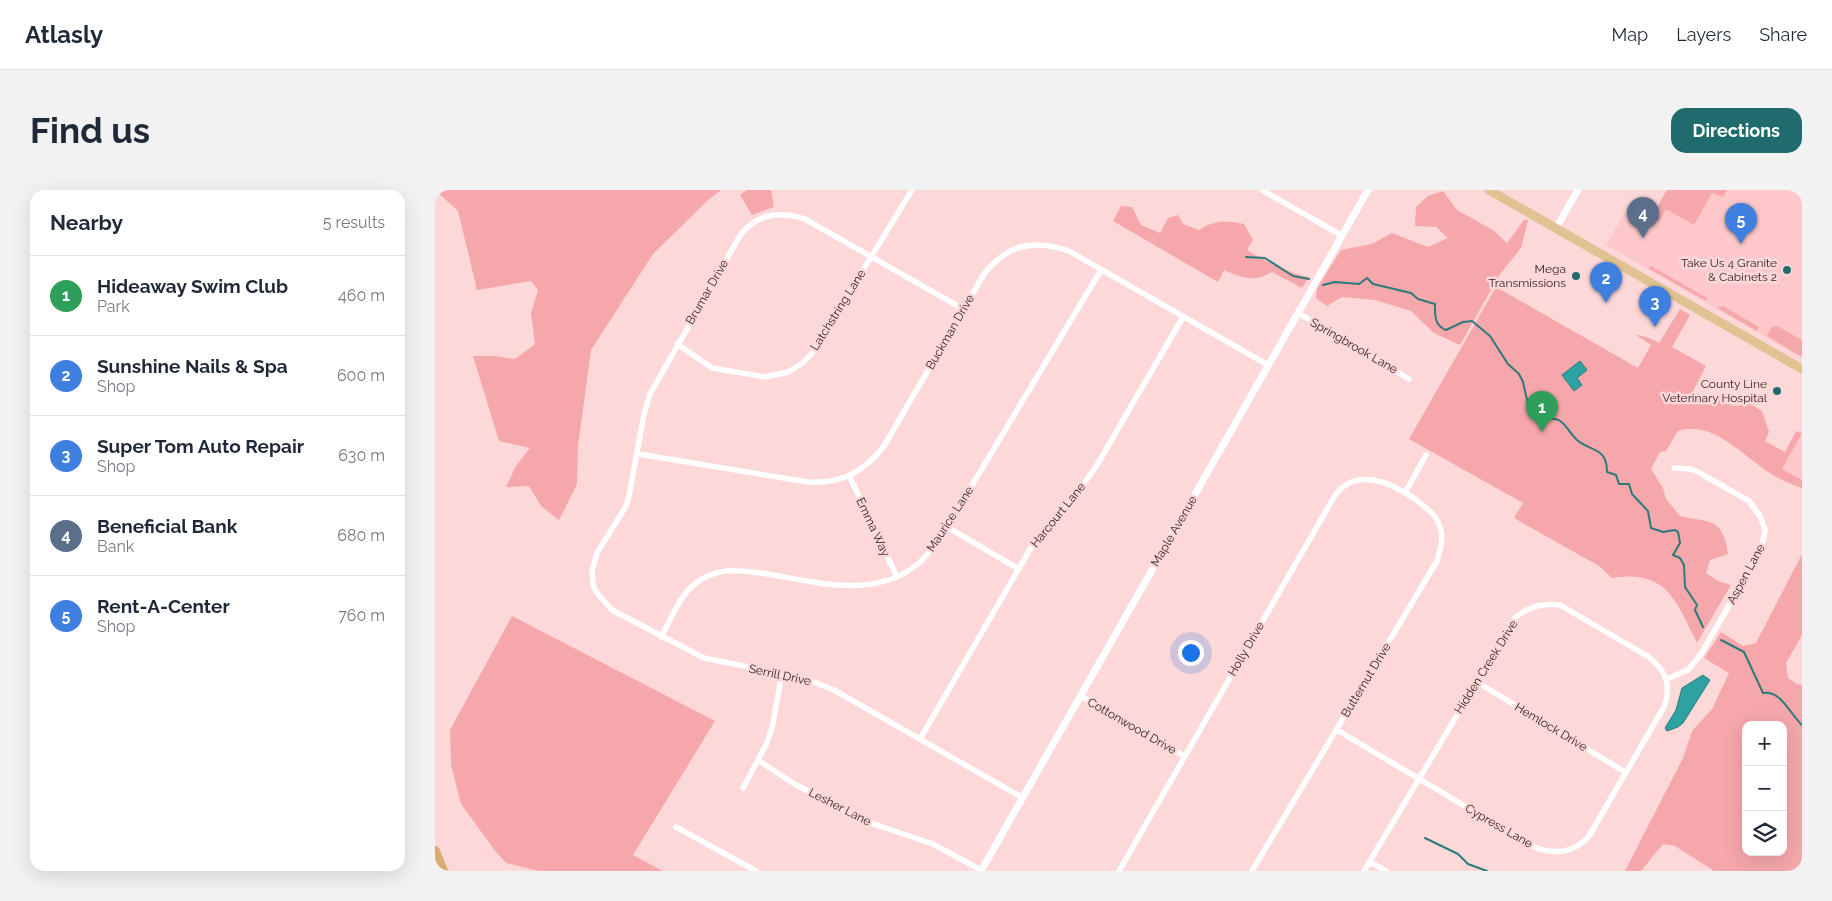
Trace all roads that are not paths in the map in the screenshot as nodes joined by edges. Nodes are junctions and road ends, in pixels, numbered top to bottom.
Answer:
1 (912, 190) edge
2 (1262, 190) edge
3 (1368, 190) edge
4 (1489, 190) edge
5 (1578, 190) edge
6 (1556, 228) junction
7 (1341, 235) junction
8 (872, 256) junction
9 (1101, 270) junction
10 (963, 309) junction
11 (1298, 313) junction
12 (1183, 317) junction
13 (677, 344) junction
14 (1268, 365) junction
15 (1802, 369) edge
16 (1409, 378) dead end
17 (638, 454) junction
18 (1427, 455) dead end
19 (1674, 468) dead end
20 (850, 477) junction
21 (1405, 493) junction
22 (947, 527) junction
23 (1019, 568) junction
24 (897, 577) junction
25 (593, 585) joint
26 (661, 637) junction
27 (782, 673) junction
28 (1667, 679) junction
29 (1477, 682) junction
30 (1081, 696) junction
31 (1337, 730) junction
32 (920, 739) junction
33 (1184, 756) junction
34 (758, 760) junction
35 (1625, 772) junction
36 (1418, 778) junction
37 (743, 788) dead end
38 (1023, 798) junction
39 (676, 827) dead end
40 (435, 851) edge
41 (1370, 862) junction
42 (443, 871) edge
43 (757, 871) edge
44 (981, 871) edge
45 (1119, 871) edge
46 (1252, 871) edge
47 (1365, 871) edge
48 (1386, 871) edge

1 - 8 street, Latchstring Lane
2 - 7 street
3 - 7 street, Maple Avenue
4 - 6 main road
5 - 6 street
6 - 15 main road
7 - 11 street, Maple Avenue
8 - 10 street, Brumar Drive
8 - 13 street, Latchstring Lane
8 - 13 street, Brumar Drive
9 - 10 street, Buckman Drive
9 - 12 street, Buckman Drive
9 - 22 street, Maurice Lane
10 - 20 street, Buckman Drive
11 - 14 street, Maple Avenue
11 - 16 street, Springbrook Lane
12 - 14 street, Buckman Drive
12 - 23 street, Harcourt Lane
13 - 17 street, Brumar Drive
14 - 30 street, Maple Avenue
17 - 20 street, Buckman Drive
17 - 25 street, Brumar Drive
18 - 21 street
19 - 28 street, Aspen Lane
20 - 24 street, Emma Way
21 - 31 street, Butternut Drive
21 - 33 street, Holly Drive
22 - 23 street
22 - 24 street, Maurice Lane
23 - 32 street, Harcourt Lane
24 - 26 street, Maurice Lane
25 - 26 street, Serrill Drive
26 - 27 street, Serrill Drive
27 - 32 street, Serrill Drive
27 - 34 street
28 - 29 street, Hidden Creek Drive
28 - 35 street, Cypress Lane
29 - 35 street, Hemlock Drive
29 - 36 street, Hidden Creek Drive
30 - 33 street, Cottonwood Drive
30 - 38 street, Maple Avenue
31 - 36 street, Cypress Lane
31 - 46 street, Butternut Drive
32 - 38 street, Serrill Drive
33 - 45 street, Holly Drive
34 - 37 street
34 - 44 street, Lesher Lane
35 - 36 street, Cypress Lane
36 - 41 street, Hidden Creek Drive
38 - 44 street, Maple Avenue
39 - 43 street
40 - 42 highway
41 - 47 street, Hidden Creek Drive
41 - 48 street

